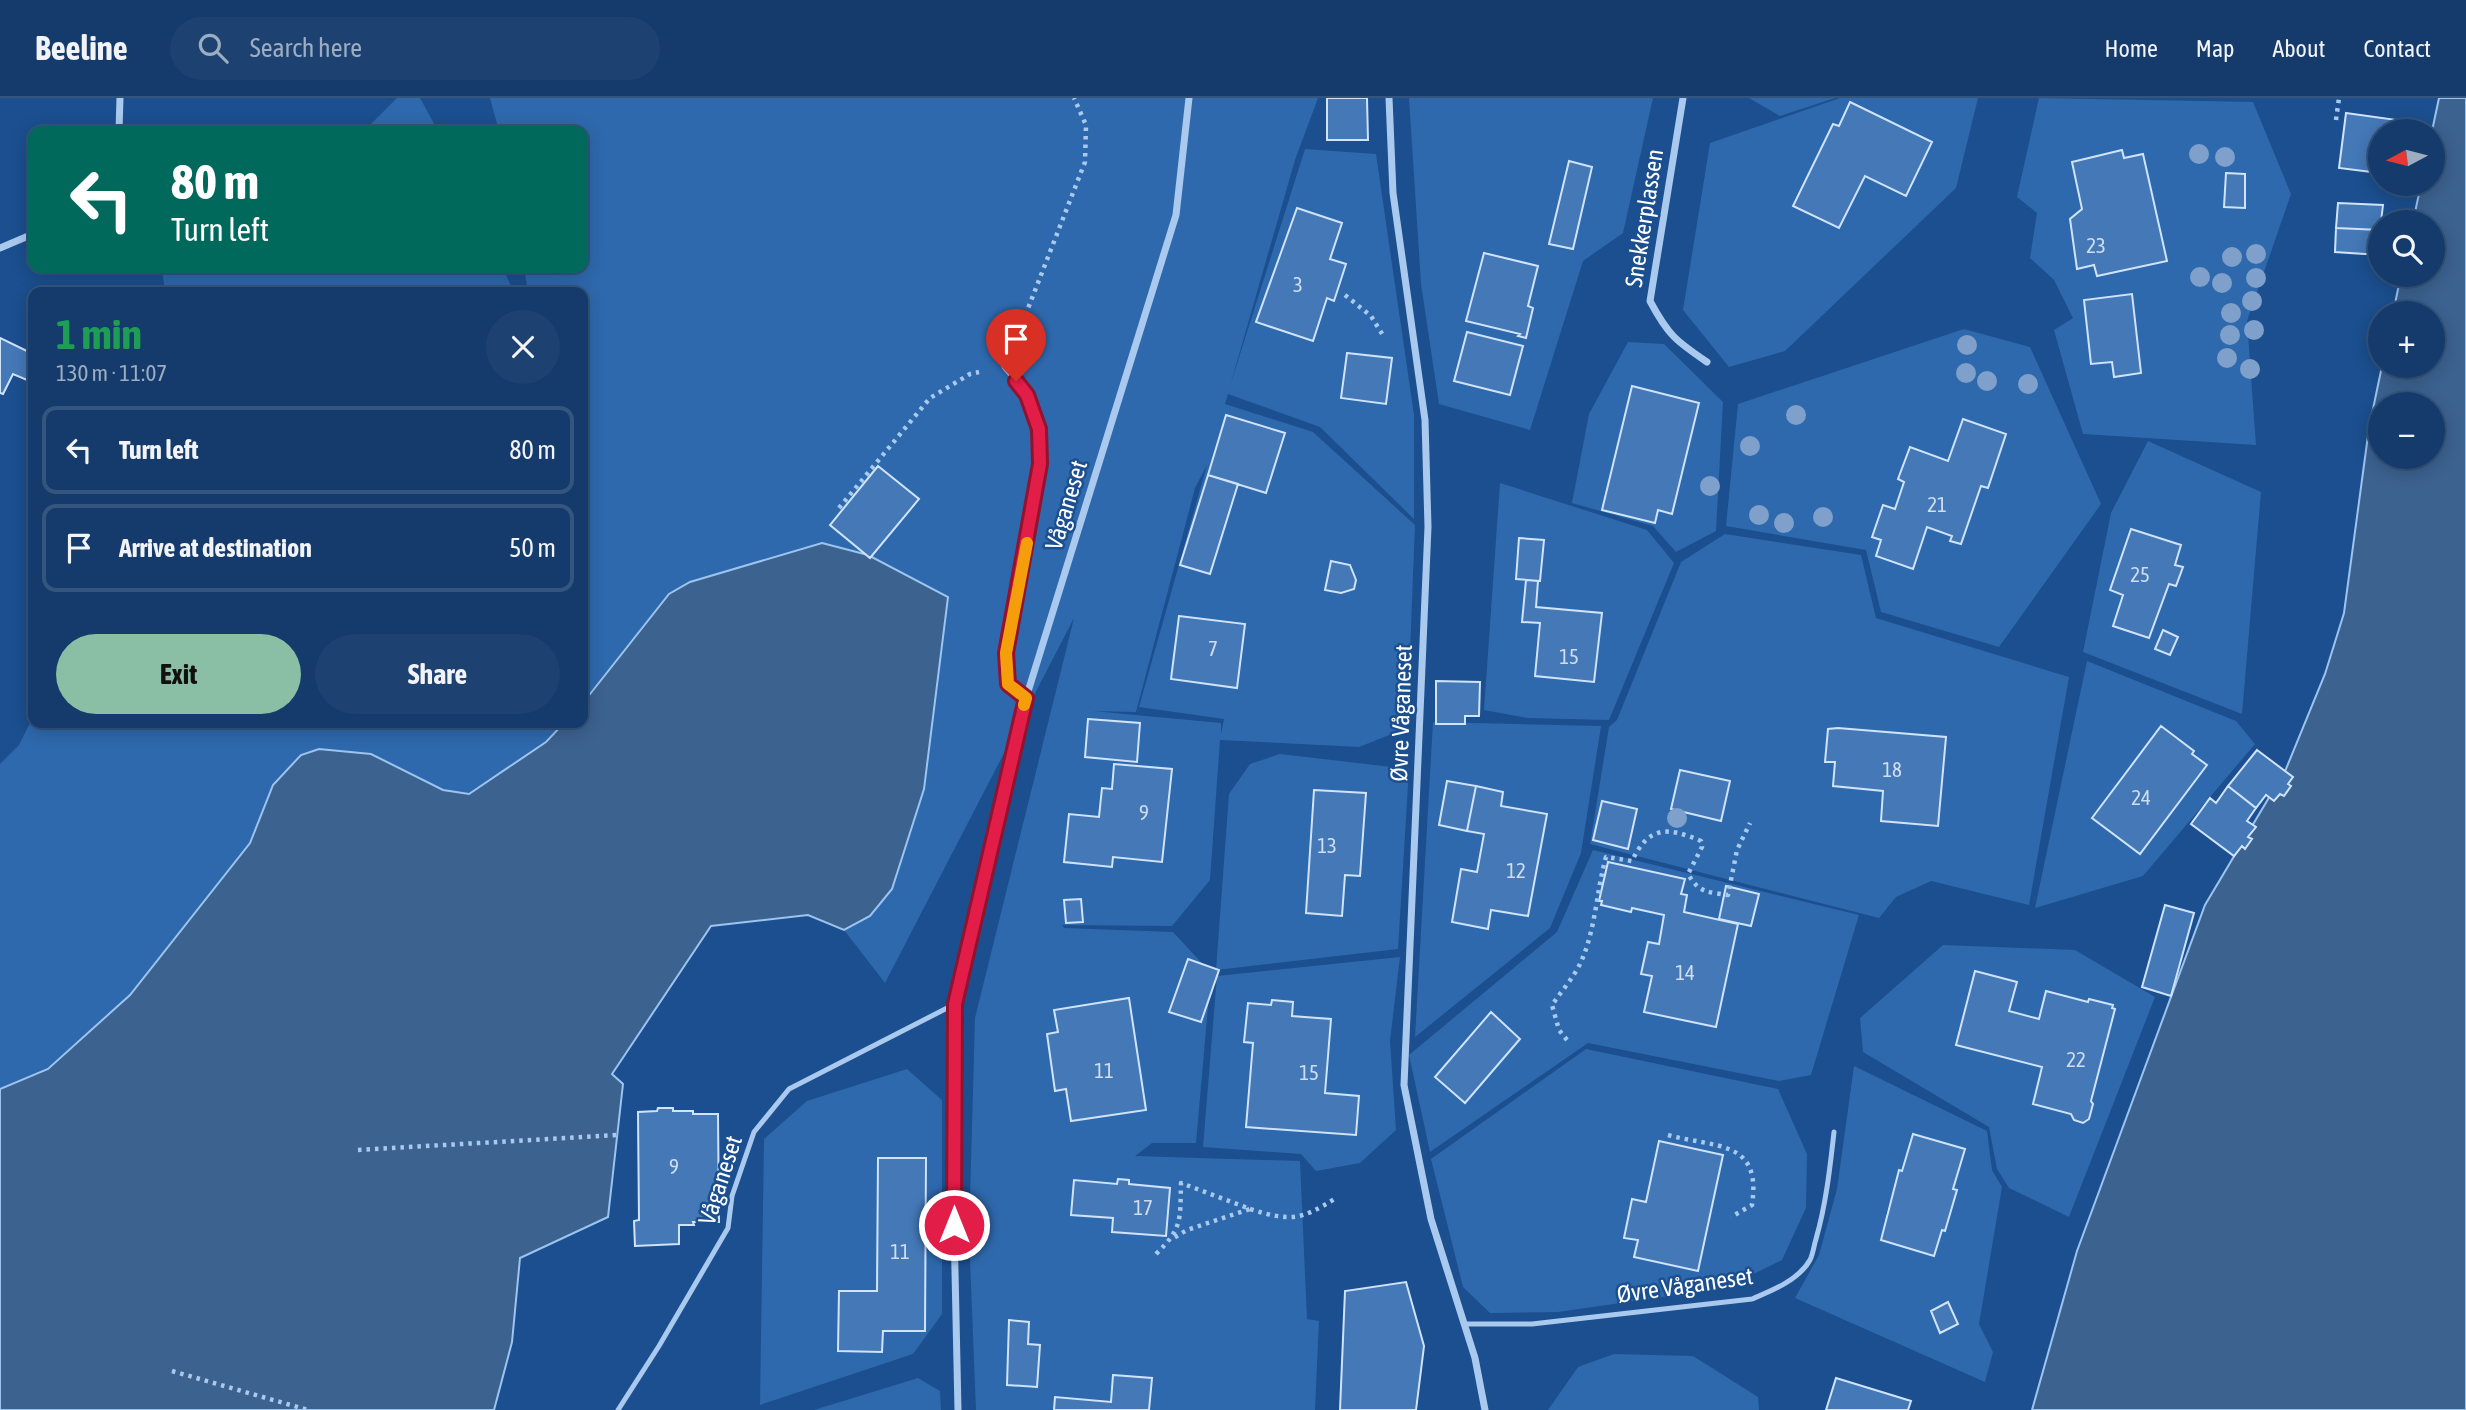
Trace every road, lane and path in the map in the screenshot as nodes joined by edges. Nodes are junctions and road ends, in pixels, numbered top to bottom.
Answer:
1 (120, 98) edge
2 (1074, 98) edge
3 (1189, 98) edge
4 (1389, 98) edge
5 (1683, 98) edge
6 (2339, 98) edge
7 (2336, 120) dead end
8 (119, 126) edge
9 (28, 236) edge
10 (0, 248) edge
11 (1345, 295) dead end
12 (1388, 346) dead end
13 (1707, 362) dead end
14 (1004, 367) junction
15 (839, 508) dead end
16 (1026, 698) junction
17 (1750, 823) dead end
18 (955, 1004) junction
19 (1567, 1040) dead end
20 (1834, 1132) dead end
21 (617, 1135) dead end
22 (1668, 1135) dead end
23 (358, 1150) dead end
24 (1336, 1198) dead end
25 (1250, 1209) junction
26 (1731, 1217) dead end
27 (1172, 1239) junction
28 (1156, 1254) dead end
29 (1464, 1324) junction
30 (172, 1371) dead end
31 (308, 1410) edge
32 (618, 1410) edge
33 (958, 1410) edge
34 (1485, 1410) edge

1 - 8 street
2 - 14 path
3 - 16 street, Våganeset
4 - 29 street, Øvre Våganeset
5 - 13 street, Snekkerplassen
6 - 7 path
9 - 10 street
11 - 12 path
14 - 15 path
14 - 16 lane
16 - 18 street, Våganeset
17 - 19 path
18 - 32 lane, Våganeset
18 - 33 street, Våganeset
20 - 29 lane, Øvre Våganeset
21 - 23 path
22 - 26 path
24 - 25 path
25 - 27 path
25 - 27 path
27 - 28 path
29 - 34 street, Øvre Våganeset
30 - 31 path

